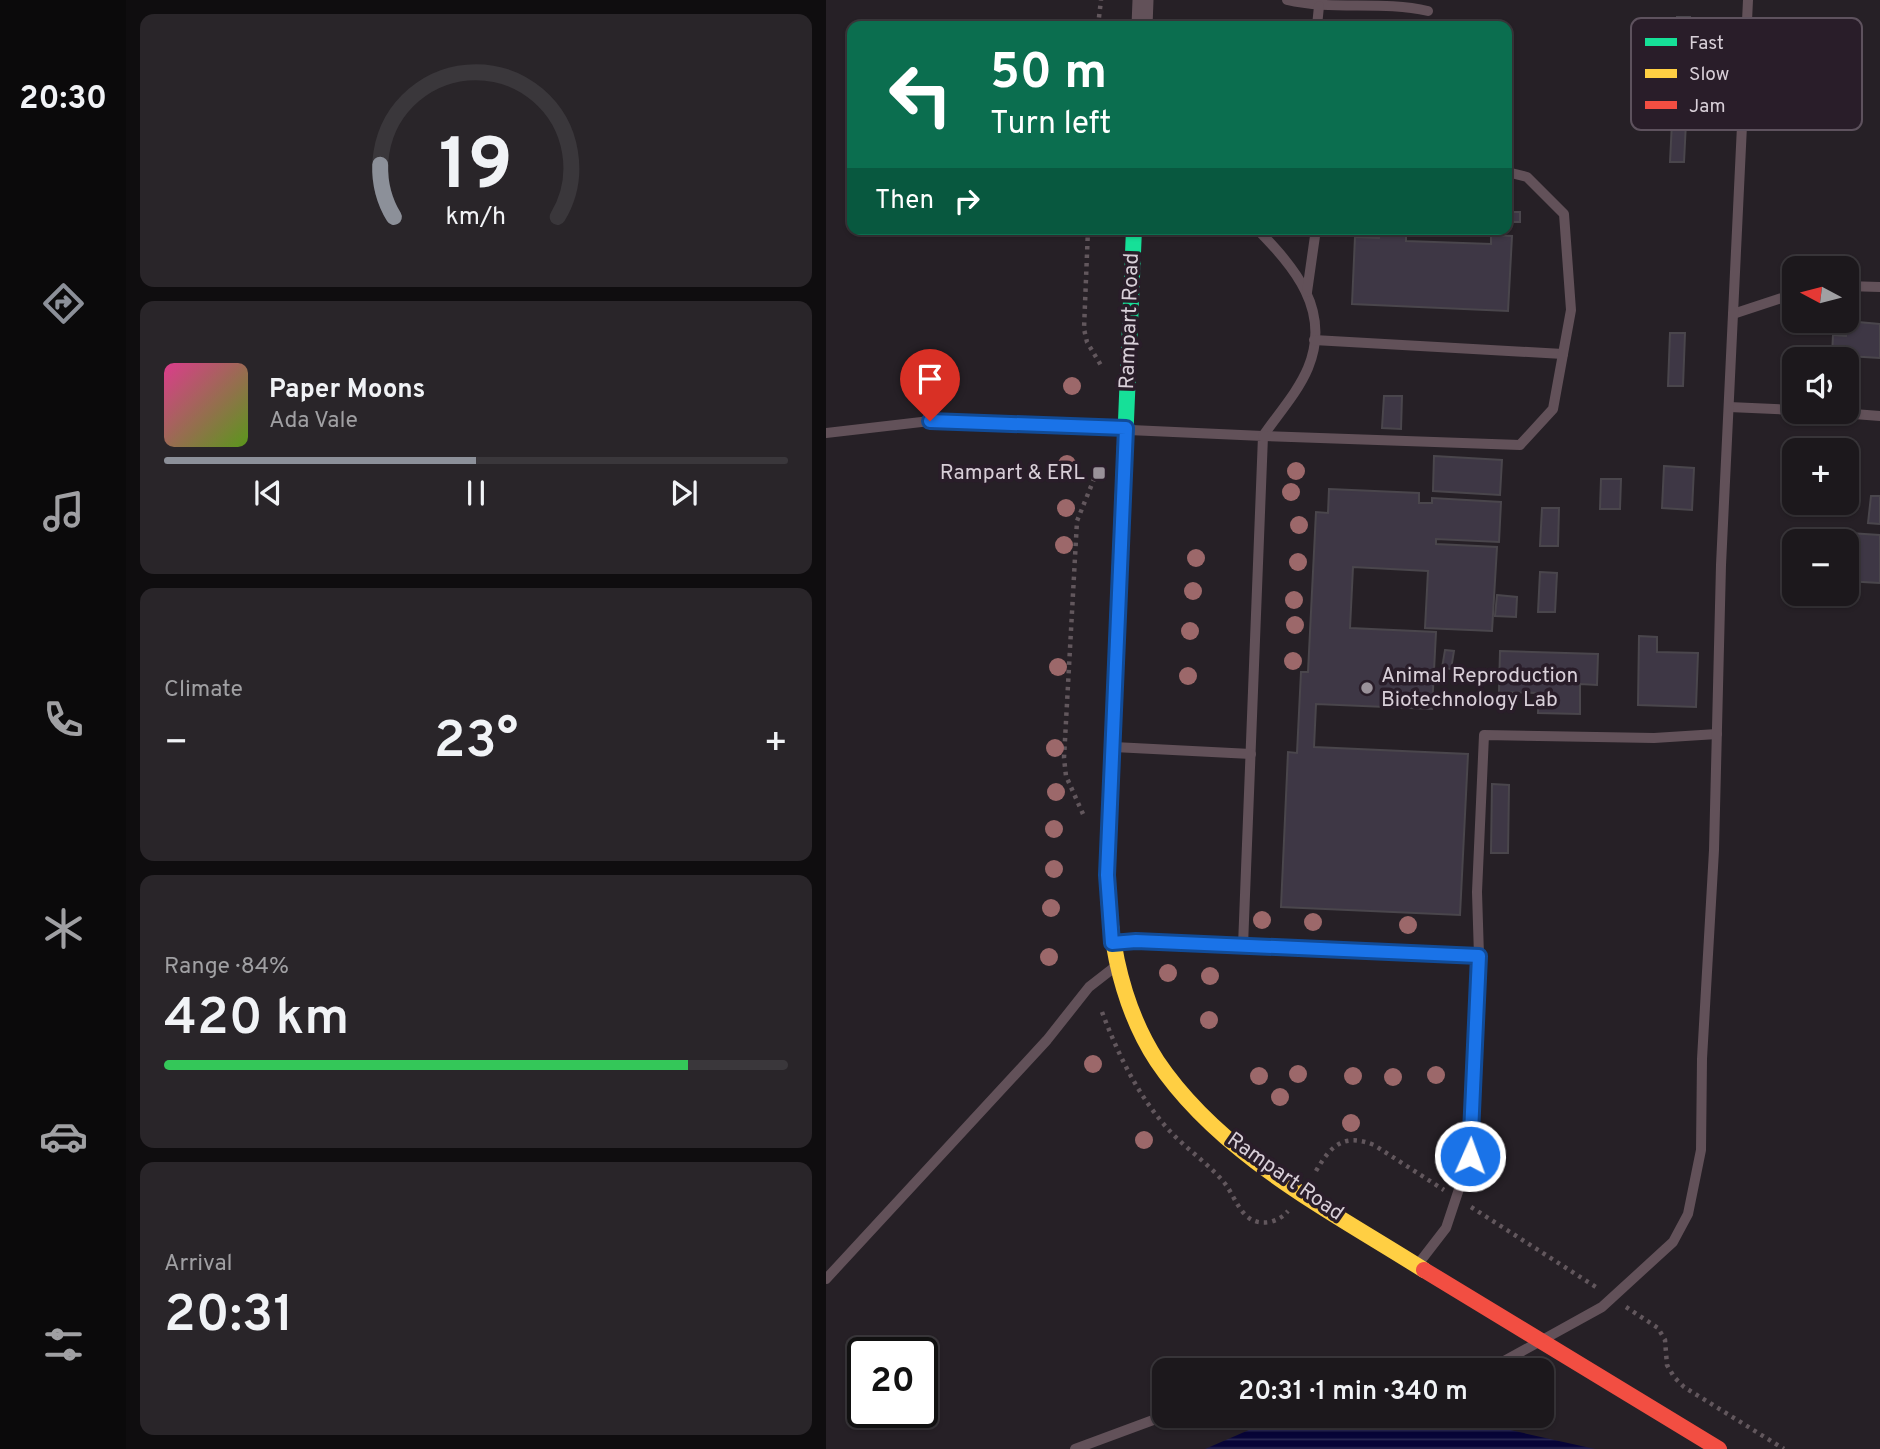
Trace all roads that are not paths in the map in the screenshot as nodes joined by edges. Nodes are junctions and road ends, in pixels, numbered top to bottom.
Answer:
1 (1143, 0) edge
2 (1287, 0) edge
3 (1748, 0) edge
4 (1319, 6) junction
5 (1428, 11) dead end
6 (1747, 18) edge
7 (1142, 21) edge
8 (1318, 21) edge
9 (1742, 130) edge
10 (1512, 173) edge
11 (1134, 235) edge
12 (1262, 235) edge
13 (1315, 235) edge
14 (1859, 286) edge
15 (1880, 286) edge
16 (1307, 292) junction
17 (1782, 298) edge
18 (1733, 314) junction
19 (1314, 340) junction
20 (1563, 354) junction
21 (1729, 407) junction
22 (1782, 409) edge
23 (1859, 414) edge
24 (1880, 416) edge
25 (1126, 428) junction
26 (826, 433) edge
27 (1263, 436) junction
28 (1717, 734) junction
29 (1113, 747) junction
30 (1251, 754) junction
31 (1112, 943) junction
32 (1243, 946) junction
33 (1479, 956) junction
34 (1118, 965) junction
35 (1418, 1266) junction
36 (826, 1279) edge
37 (1538, 1342) junction
38 (1509, 1358) edge
39 (1152, 1420) edge
40 (1074, 1449) edge
41 (1719, 1449) edge

1 - 7 street
2 - 4 lane
3 - 6 lane
4 - 5 lane
4 - 8 lane
9 - 18 lane
10 - 20 lane
11 - 25 street, Rampart Road
12 - 16 lane
13 - 16 lane
14 - 15 lane
16 - 19 lane
17 - 18 lane
18 - 21 lane
19 - 20 lane
19 - 27 lane
20 - 27 lane
21 - 22 lane
21 - 28 lane
23 - 24 lane
25 - 26 lane
25 - 27 lane
25 - 29 street, Rampart Road
27 - 30 lane
28 - 33 lane
28 - 37 lane
29 - 30 lane
29 - 31 street, Rampart Road
30 - 32 lane
31 - 32 lane
31 - 34 street, Rampart Road
32 - 33 lane
33 - 35 lane
34 - 35 street, Rampart Road
34 - 36 lane
35 - 37 street, Rampart Road
37 - 38 lane
37 - 41 street, Rampart Road
39 - 40 lane

